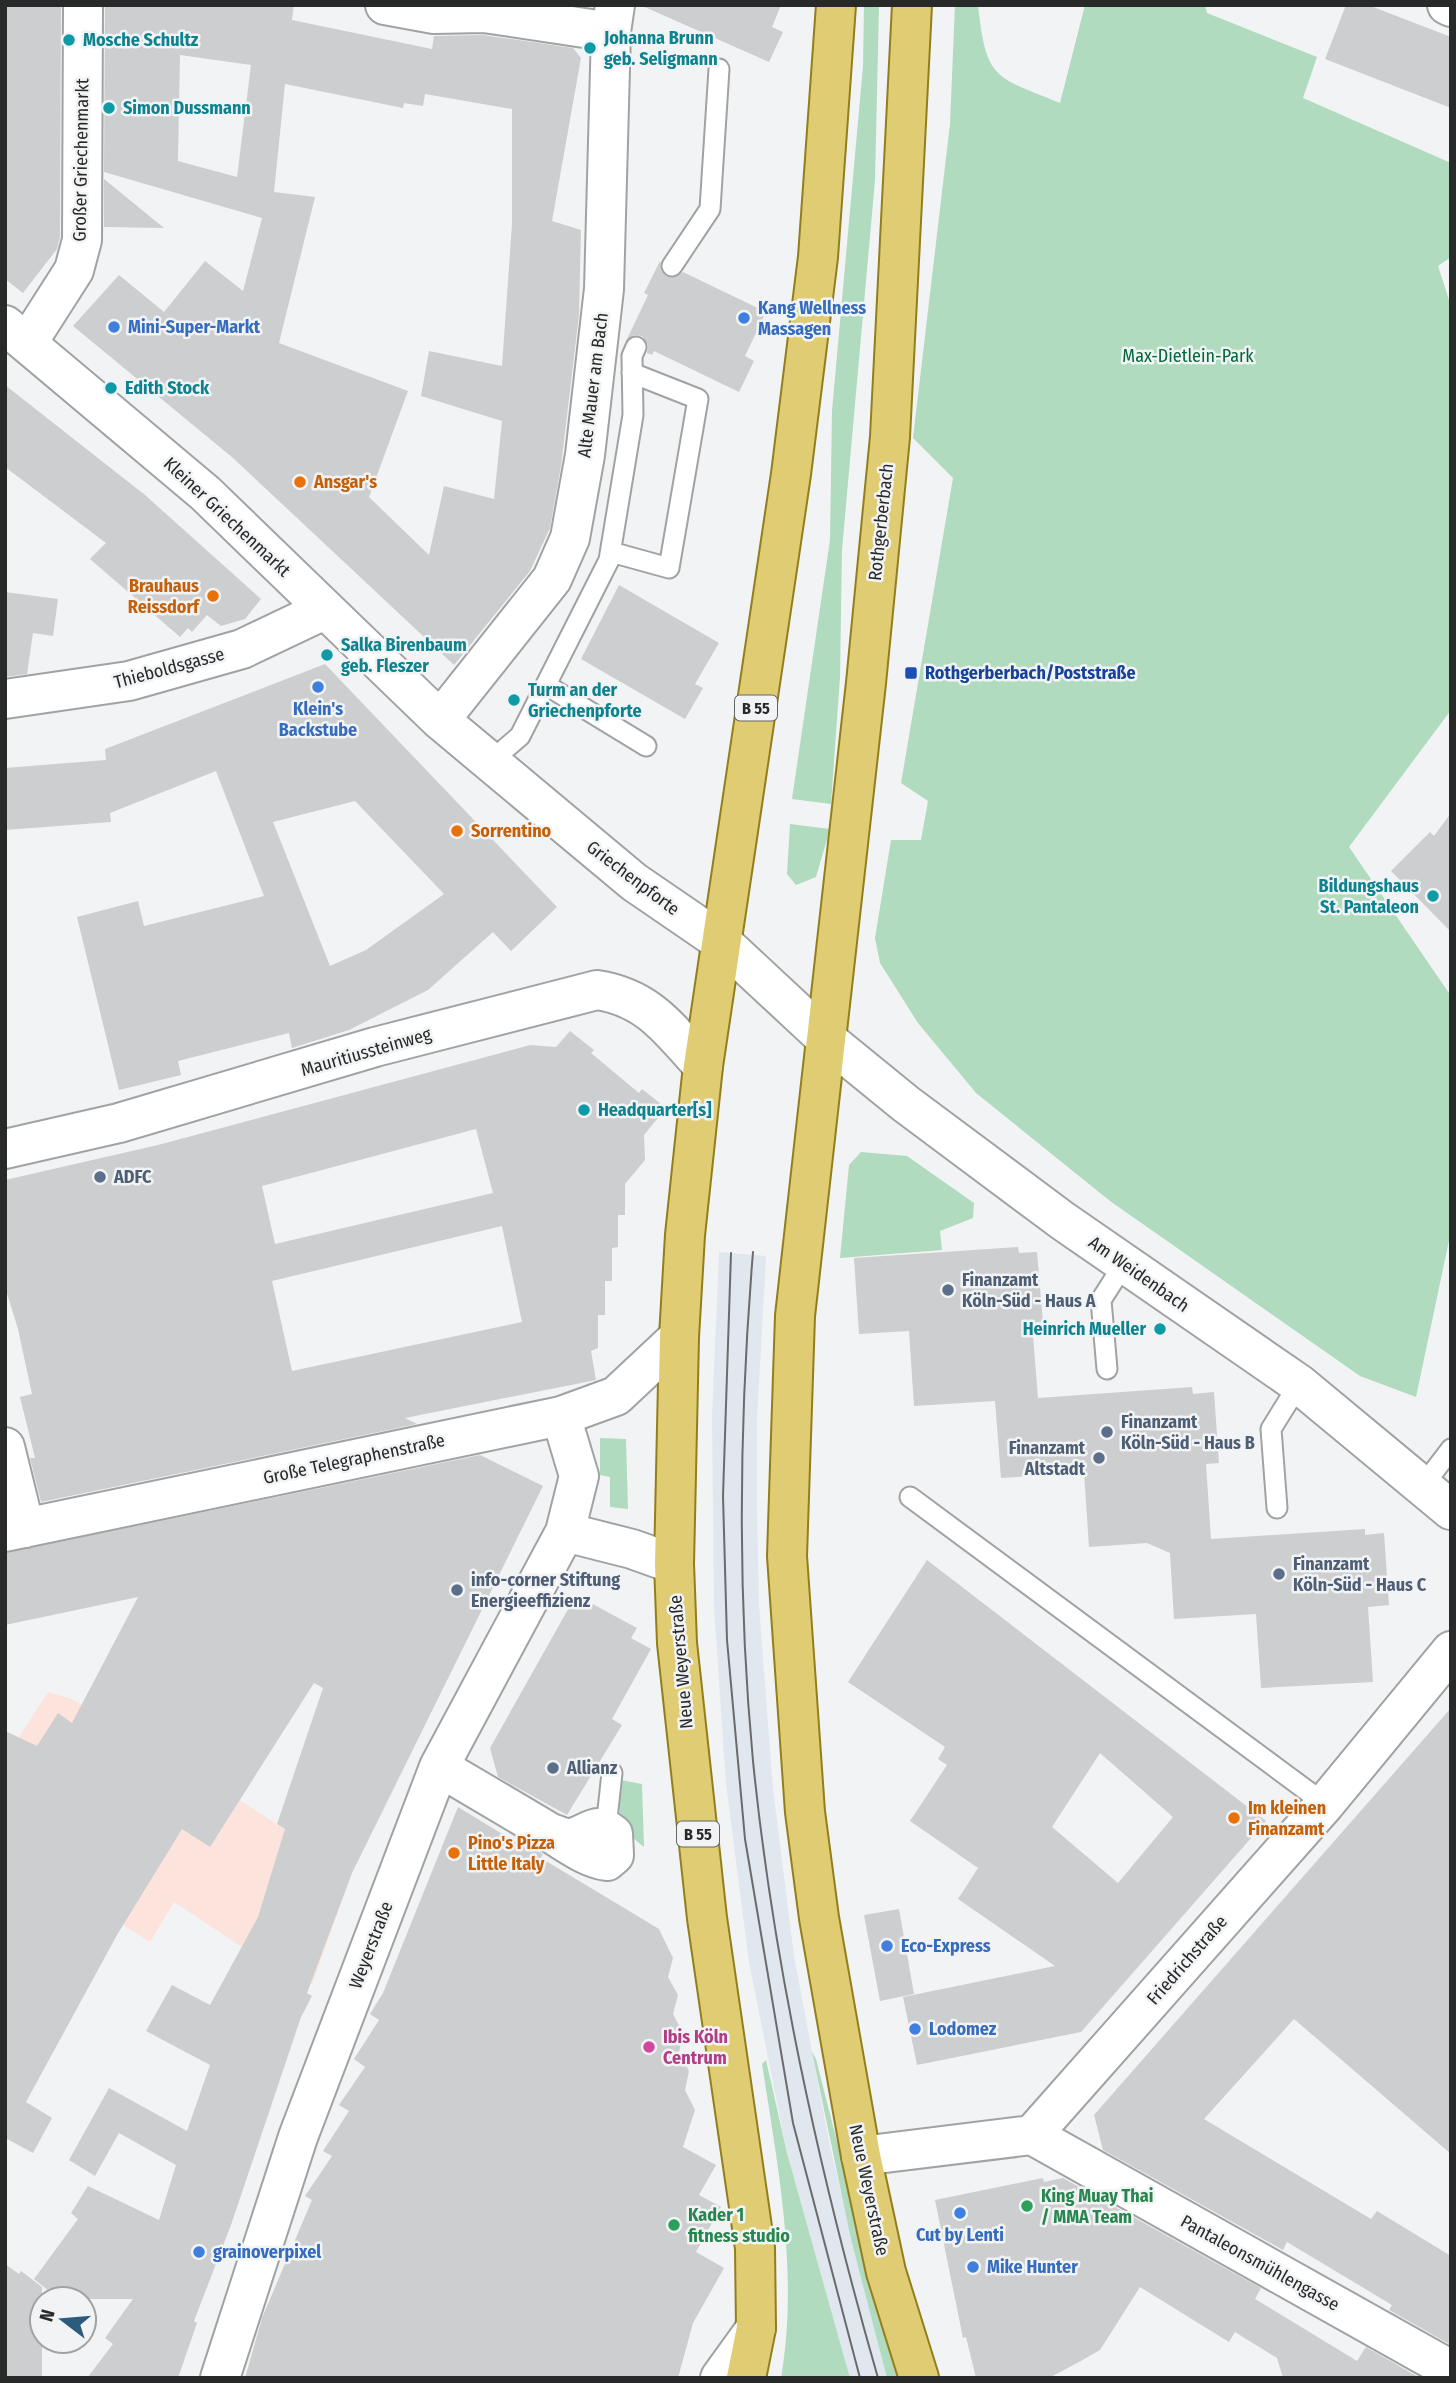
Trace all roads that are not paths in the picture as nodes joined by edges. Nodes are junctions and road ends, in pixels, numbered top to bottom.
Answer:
1 (83, 5) edge
2 (385, 5) edge
3 (836, 5) edge
4 (912, 5) edge
5 (613, 19) edge
6 (719, 69) dead end
7 (672, 266) dead end
8 (17, 333) edge
9 (636, 347) dead end
10 (632, 373) junction
11 (611, 552) junction
12 (324, 610) junction
13 (545, 685) junction
14 (5, 699) edge
15 (440, 720) junction
16 (646, 746) dead end
17 (490, 762) junction
18 (723, 943) junction
19 (825, 1038) junction
20 (703, 1066) junction
21 (5, 1149) edge
22 (1124, 1264) junction
23 (679, 1337) junction
24 (1107, 1369) dead end
25 (1299, 1384) junction
26 (561, 1416) junction
27 (5, 1447) edge
28 (1451, 1449) edge
29 (910, 1497) dead end
30 (1436, 1499) edge
31 (1277, 1508) dead end
32 (15, 1530) edge
33 (565, 1532) junction
34 (674, 1564) junction
35 (1451, 1651) edge
36 (439, 1767) junction
37 (612, 1773) dead end
38 (1325, 1804) junction
39 (616, 1850) joint
40 (1032, 2135) junction
41 (861, 2156) junction
42 (756, 2329) junction
43 (1451, 2370) edge
44 (220, 2378) edge
45 (720, 2378) edge
46 (746, 2378) edge
47 (919, 2378) edge

1 - 8 street, Großer Griechenmarkt
2 - 5 street
3 - 18 main road, B 55
4 - 19 main road, Rothgerberbach
5 - 15 street, Alte Mauer am Bach
6 - 7 lane
8 - 12 street, Kleiner Griechenmarkt
9 - 10 lane
10 - 11 lane
10 - 11 lane
11 - 13 lane
12 - 14 street, Thieboldsgasse
12 - 15 street, Kleiner Griechenmarkt
13 - 16 lane
13 - 17 lane
15 - 17 street, Griechenpforte
17 - 18 street, Griechenpforte
18 - 19 street, Griechenpforte
18 - 20 main road, Neue Weyerstraße / B 55
19 - 22 street, Am Weidenbach
19 - 41 main road, Neue Weyerstraße
20 - 21 street, Mauritiussteinweg
20 - 23 main road, Neue Weyerstraße / B 55
22 - 24 lane
22 - 25 street, Am Weidenbach
23 - 26 street, Große Telegraphenstraße
23 - 34 main road, Neue Weyerstraße / B 55
25 - 30 street, Am Weidenbach
25 - 31 lane
26 - 32 street, Große Telegraphenstraße
26 - 33 street, Weyerstraße
27 - 32 street
28 - 30 lane
29 - 38 lane
33 - 34 street
33 - 36 street, Weyerstraße
34 - 42 main road, Neue Weyerstraße / B 55
35 - 38 street, Friedrichstraße
36 - 39 street
36 - 44 street, Weyerstraße
37 - 39 lane
38 - 40 street, Friedrichstraße
40 - 41 street
40 - 43 street, Pantaleonsmühlengasse
41 - 47 main road, Neue Weyerstraße
42 - 45 street
42 - 46 main road, Neue Weyerstraße / B 55

